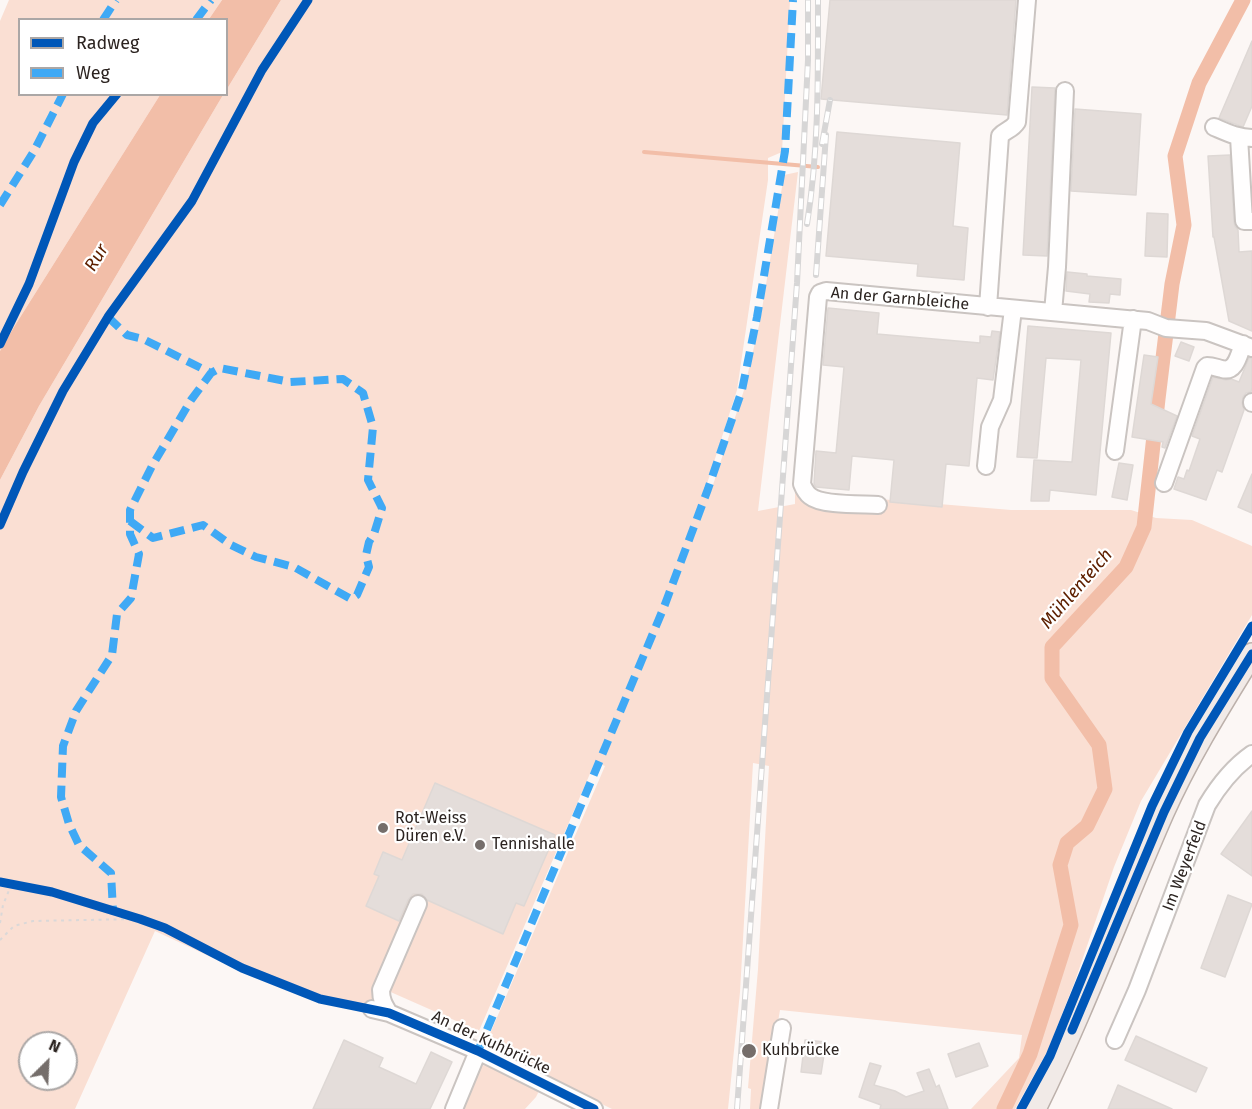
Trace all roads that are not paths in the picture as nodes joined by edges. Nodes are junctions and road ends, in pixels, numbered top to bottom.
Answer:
1 (1027, 0) edge
2 (1065, 92) dead end
3 (1214, 127) dead end
4 (1246, 137) edge
5 (1252, 221) edge
6 (988, 307) junction
7 (1013, 309) junction
8 (1053, 312) junction
9 (1140, 320) junction
10 (1247, 346) edge
11 (1115, 451) dead end
12 (986, 466) dead end
13 (1164, 483) dead end
14 (878, 505) dead end
15 (1252, 654) edge
16 (1252, 754) edge
17 (418, 904) dead end
18 (372, 1009) road end
19 (389, 1013) junction
20 (782, 1028) dead end
21 (1115, 1040) dead end
22 (478, 1052) junction
23 (454, 1109) edge
24 (594, 1109) edge
25 (769, 1109) edge
26 (1035, 1109) edge

1 - 6 street
2 - 8 street
3 - 4 street
4 - 5 street
6 - 7 street, An der Garnbleiche
6 - 14 street, An der Garnbleiche
7 - 8 street, An der Garnbleiche
7 - 12 street
8 - 9 street, An der Garnbleiche
9 - 10 street, An der Garnbleiche
9 - 11 street
10 - 13 street
15 - 26 main road
16 - 21 street, Im Weyerfeld
17 - 19 street
18 - 19 street, An der Kuhbrücke
19 - 22 street, An der Kuhbrücke
20 - 25 street
22 - 23 street, An der Kuhbrücke
22 - 24 street, An der Kuhbrücke

